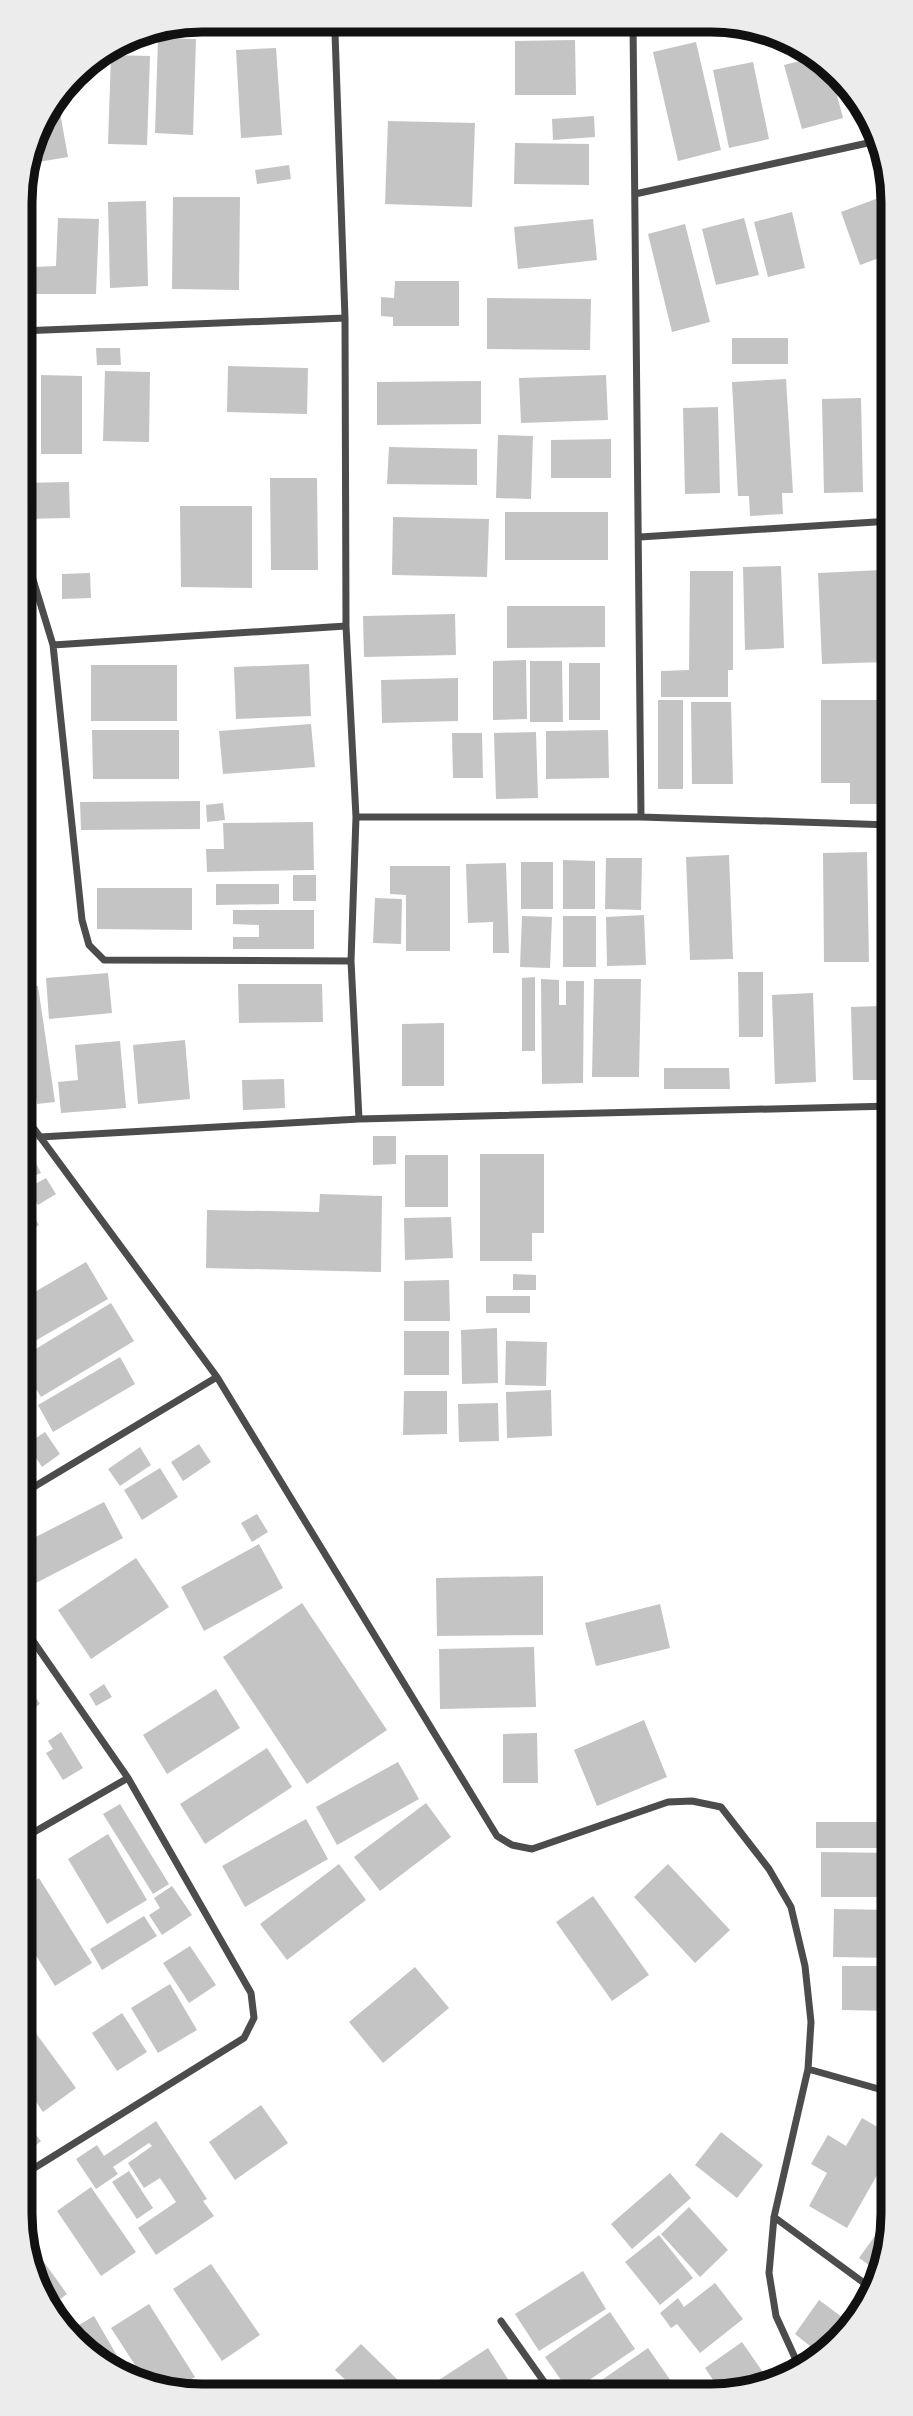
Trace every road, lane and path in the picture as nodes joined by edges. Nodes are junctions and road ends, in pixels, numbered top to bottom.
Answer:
1 (335, 32) edge
2 (633, 32) edge
3 (871, 142) edge
4 (635, 194) junction
5 (345, 318) junction
6 (32, 331) edge
7 (881, 522) edge
8 (640, 537) junction
9 (32, 579) edge
10 (346, 626) junction
11 (53, 645) junction
12 (356, 817) junction
13 (641, 817) junction
14 (881, 825) edge
15 (351, 961) junction
16 (881, 1106) edge
17 (359, 1119) junction
18 (32, 1126) edge
19 (40, 1137) junction
20 (217, 1377) junction
21 (32, 1488) edge
22 (32, 1639) edge
23 (128, 1778) junction
24 (32, 1833) edge
25 (808, 2069) junction
26 (881, 2089) edge
27 (32, 2169) edge
28 (774, 2217) junction
29 (867, 2284) edge
30 (501, 2321) dead end
31 (797, 2362) edge
32 (546, 2384) edge

1 - 5 street
2 - 4 street
3 - 4 street
4 - 8 street
5 - 6 street
5 - 10 street
7 - 8 street
8 - 13 street
9 - 11 street
10 - 11 street
10 - 12 street
11 - 15 street
12 - 13 street
12 - 15 street
13 - 14 street
15 - 17 street
16 - 17 street
17 - 19 street
18 - 19 street
19 - 20 street
20 - 21 street
20 - 25 street
22 - 23 street
23 - 24 street
23 - 27 street
25 - 26 street
25 - 28 street
28 - 29 street
28 - 31 street
30 - 32 street

